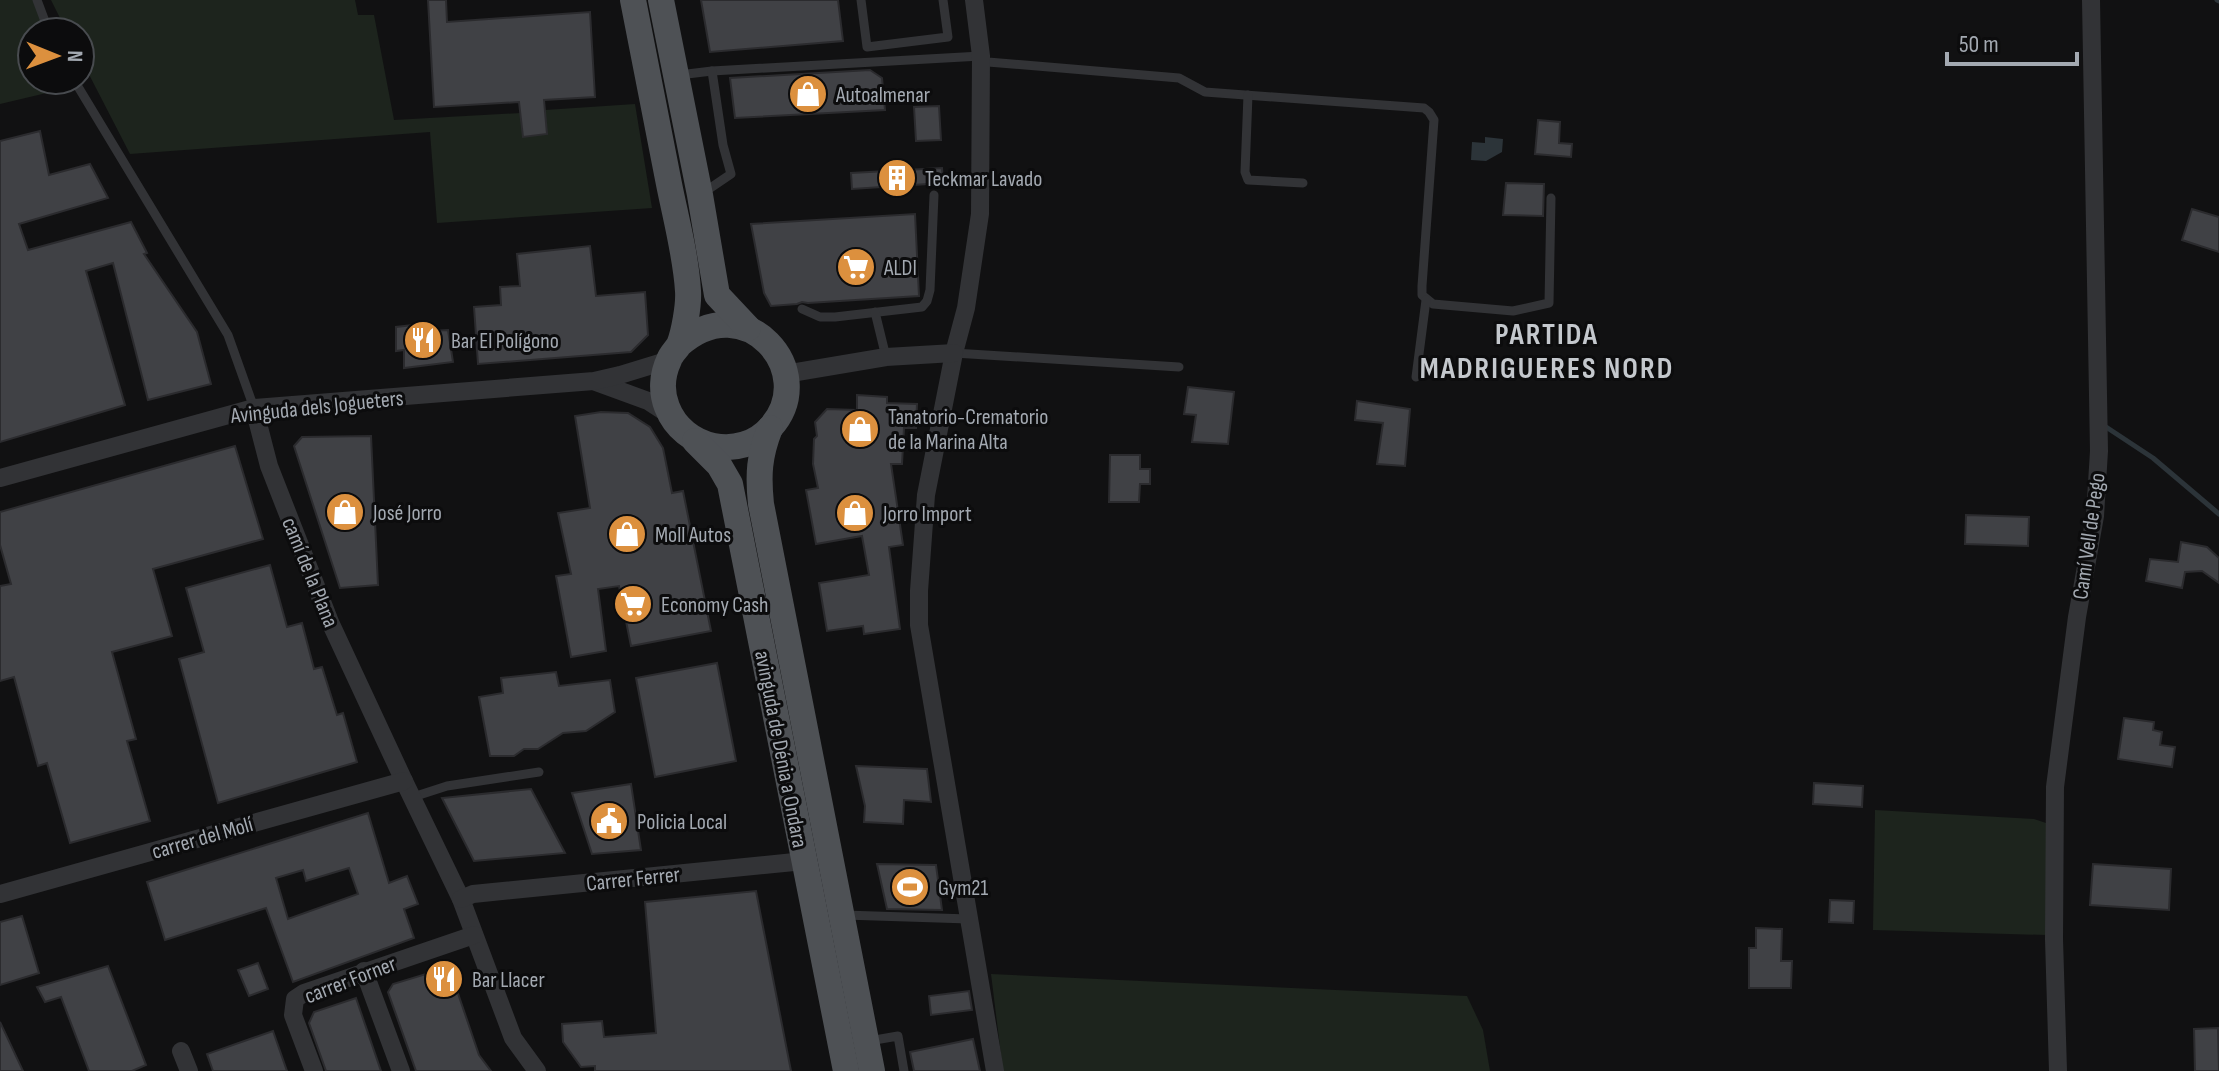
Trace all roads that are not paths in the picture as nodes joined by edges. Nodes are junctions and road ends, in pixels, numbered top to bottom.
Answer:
1 (633, 0) edge
2 (661, 0) edge
3 (861, 0) edge
4 (943, 0) edge
5 (974, 0) edge
6 (2091, 0) edge
7 (981, 56) junction
8 (712, 71) junction
9 (676, 75) junction
10 (1248, 95) junction
11 (84, 96) edge
12 (1303, 183) dead end
13 (700, 195) junction
14 (934, 195) dead end
15 (1551, 198) dead end
16 (1426, 300) junction
17 (802, 309) dead end
18 (875, 312) junction
19 (748, 328) junction
20 (674, 352) junction
21 (954, 353) junction
22 (886, 357) junction
23 (1179, 367) dead end
24 (785, 374) junction
25 (1416, 377) dead end
26 (594, 381) junction
27 (254, 408) junction
28 (671, 416) junction
29 (770, 428) junction
30 (693, 439) junction
31 (0, 478) edge
32 (539, 772) dead end
33 (408, 789) junction
34 (804, 861) junction
35 (0, 894) edge
36 (461, 899) junction
37 (842, 914) junction
38 (969, 919) junction
39 (474, 935) junction
40 (364, 971) junction
41 (866, 1042) junction
42 (181, 1051) dead end
43 (189, 1071) edge
44 (314, 1071) edge
45 (401, 1071) edge
46 (537, 1071) edge
47 (846, 1071) edge
48 (872, 1071) edge
49 (904, 1071) edge
50 (995, 1071) edge
51 (2058, 1071) edge

1 - 20 main road
2 - 9 main road
3 - 4 lane
5 - 7 street
6 - 51 street, Camí Vell de Pego
7 - 8 lane
7 - 10 lane
7 - 21 street
8 - 9 lane
8 - 13 lane
9 - 13 main road
10 - 12 lane
10 - 16 lane
11 - 27 lane, camí de la Plana
13 - 19 main road
14 - 18 lane
15 - 16 lane
16 - 25 lane
17 - 18 lane
18 - 22 lane
19 - 20 main road
19 - 24 main road
20 - 26 street, Avinguda dels Jogueters
20 - 28 main road
21 - 22 street
21 - 23 lane
21 - 38 street
22 - 24 street
24 - 29 main road
26 - 27 street, Avinguda dels Jogueters
26 - 28 street, Avinguda dels Jogueters
27 - 31 street, Avinguda dels Jogueters
27 - 33 street, camí de la Plana
28 - 30 main road
29 - 30 main road
29 - 37 main road, avinguda de Dénia a Ondara
30 - 34 main road, avinguda de Dénia a Ondara
32 - 33 lane
33 - 35 street, carrer del Molí
33 - 36 street, camí de la Plana
34 - 36 street, Carrer Ferrer
34 - 47 main road, avinguda de Dénia a Ondara
36 - 39 street, camí de la Plana
37 - 38 lane
37 - 41 main road, avinguda de Dénia a Ondara
38 - 50 street
39 - 40 street, carrer Forner
39 - 46 street, camí de la Plana
40 - 44 street, carrer Forner
40 - 45 street
41 - 48 main road, avinguda de Dénia a Ondara
41 - 49 lane
42 - 43 street

